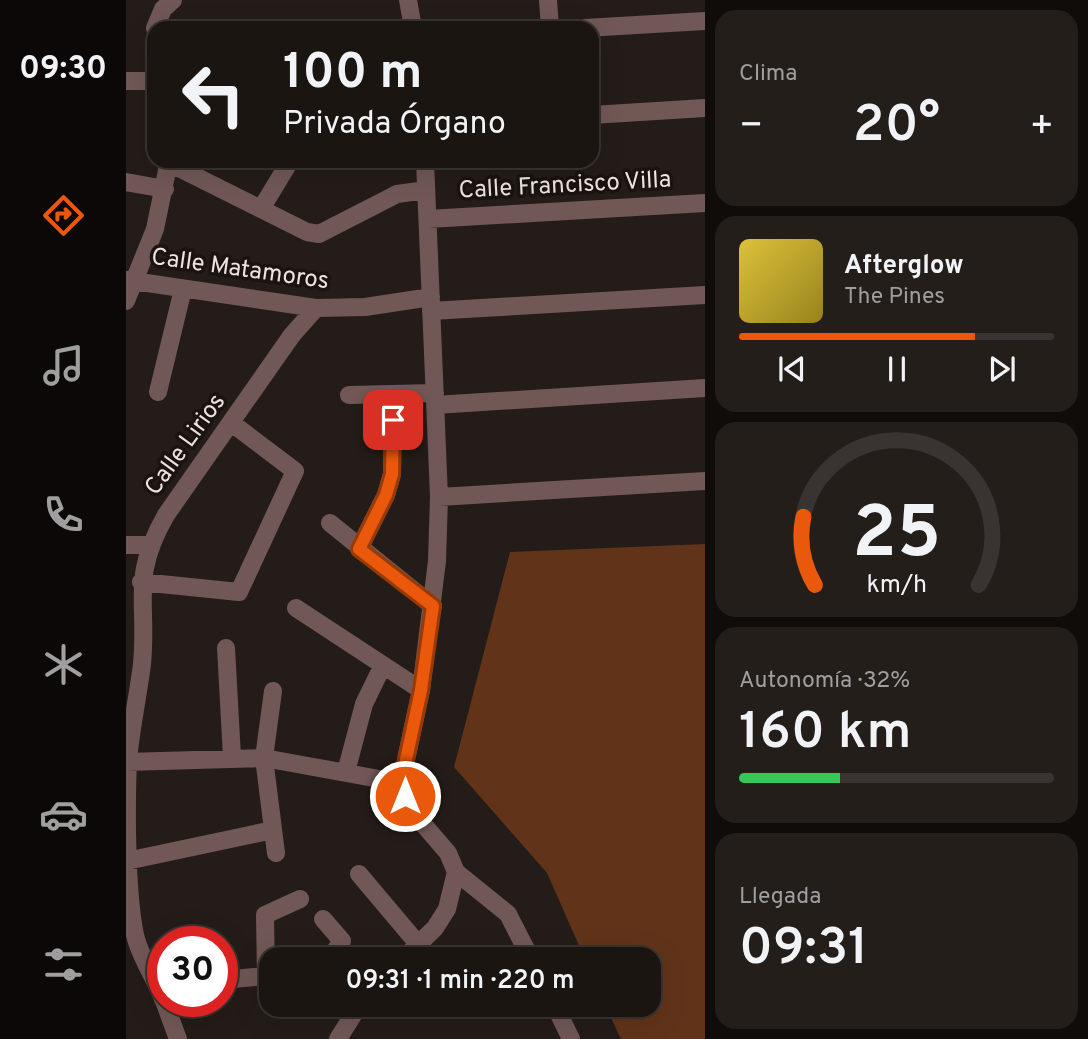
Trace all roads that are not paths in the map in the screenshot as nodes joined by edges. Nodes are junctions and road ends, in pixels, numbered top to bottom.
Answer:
1 (173, 0) edge
2 (408, 0) edge
3 (548, 0) edge
4 (158, 21) edge
5 (412, 21) edge
6 (550, 21) edge
7 (705, 21) edge
8 (599, 27) edge
9 (126, 81) edge
10 (147, 81) edge
11 (705, 108) edge
12 (599, 115) edge
13 (168, 168) edge
14 (181, 168) edge
15 (286, 168) edge
16 (425, 168) edge
17 (126, 181) edge
18 (165, 189) junction
19 (426, 190) junction
20 (705, 203) edge
21 (261, 209) junction
22 (428, 219) junction
23 (129, 280) edge
24 (183, 289) junction
25 (705, 295) edge
26 (126, 300) edge
27 (431, 304) junction
28 (316, 308) junction
29 (705, 388) edge
30 (158, 392) dead end
31 (393, 394) junction
32 (349, 395) dead end
33 (435, 399) junction
34 (233, 424) junction
35 (705, 481) edge
36 (439, 497) junction
37 (330, 523) dead end
38 (126, 545) edge
39 (149, 545) junction
40 (359, 549) junction
41 (141, 582) junction
42 (433, 606) junction
43 (296, 608) dead end
44 (226, 648) dead end
45 (134, 660) edge
46 (383, 665) junction
47 (421, 690) junction
48 (273, 691) dead end
49 (232, 757) junction
50 (264, 758) junction
51 (127, 762) edge
52 (346, 772) junction
53 (401, 783) junction
54 (273, 830) junction
55 (276, 853) dead end
56 (127, 861) edge
57 (456, 872) junction
58 (359, 874) dead end
59 (300, 899) dead end
60 (323, 919) dead end
61 (130, 938) edge
62 (418, 944) junction
63 (338, 947) edge
64 (415, 947) edge
65 (525, 947) edge
66 (147, 967) edge
67 (238, 979) edge
68 (170, 1017) edge
69 (351, 1017) edge
70 (557, 1017) edge
71 (178, 1039) edge
72 (338, 1039) edge
73 (571, 1039) edge

1 - 4 street
2 - 5 street
3 - 6 street
7 - 8 street
9 - 10 street
11 - 12 street
13 - 18 street
14 - 21 street
15 - 21 street
16 - 19 street
17 - 18 street
18 - 23 street
19 - 21 street
19 - 22 street
20 - 22 street, Calle Francisco Villa
22 - 27 street
23 - 24 street, Calle Matamoros
23 - 26 street
24 - 28 street, Calle Matamoros
24 - 30 street
25 - 27 street, Calle Matamoros
27 - 28 street, Calle Matamoros
27 - 33 street
28 - 34 street, Calle Lirios
29 - 33 street
31 - 32 street
31 - 33 street
31 - 40 street
33 - 36 street
34 - 39 street, Calle Lirios
34 - 41 street
35 - 36 street
36 - 42 street
37 - 40 street
38 - 39 street
39 - 41 street, Calle Lirios
40 - 42 street
41 - 45 street, Calle Lirios
42 - 47 street
43 - 46 street
44 - 49 street
45 - 51 street, Calle Lirios
46 - 47 street
46 - 52 street
47 - 53 street
48 - 50 street
49 - 50 street
49 - 51 street
50 - 52 street
50 - 54 street
51 - 56 street, Calle Lirios
52 - 53 street
53 - 57 street
54 - 55 street
54 - 56 street
56 - 61 street, Calle Lirios
57 - 62 street
57 - 65 street
58 - 62 street
59 - 67 street
60 - 63 street
61 - 66 street, Calle Lirios
62 - 64 street
68 - 71 street, Calle Lirios
69 - 72 street
70 - 73 street

